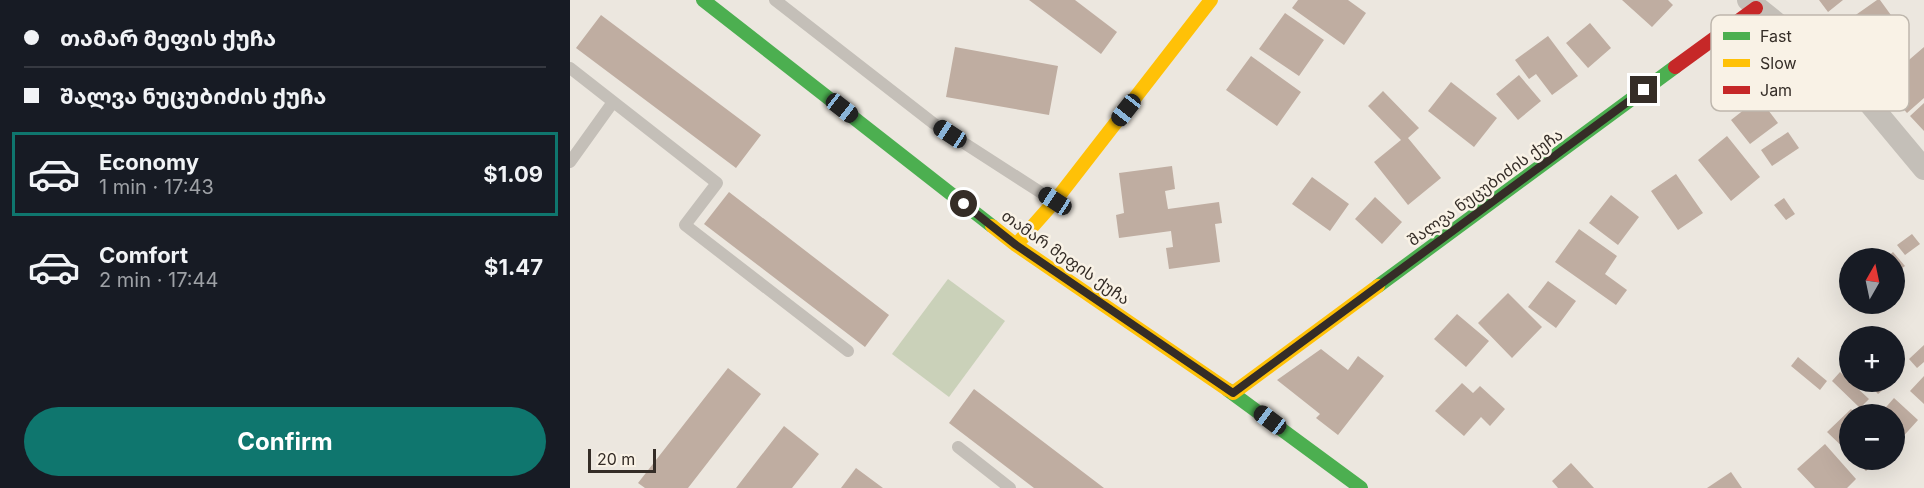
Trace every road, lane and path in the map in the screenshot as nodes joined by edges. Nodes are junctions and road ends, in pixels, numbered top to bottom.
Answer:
1 (703, 0) edge
2 (775, 0) edge
3 (1211, 0) edge
4 (1752, 4) edge
5 (1737, 15) edge
6 (1766, 15) edge
7 (1711, 35) edge
8 (570, 68) edge
9 (613, 102) junction
10 (1876, 111) edge
11 (570, 162) edge
12 (1924, 169) edge
13 (1055, 201) junction
14 (1016, 245) junction
15 (848, 351) dead end
16 (1233, 393) junction
17 (958, 447) dead end
18 (1010, 488) edge
19 (1360, 488) edge

1 - 14 street, თამარ მეფის ქუჩა
2 - 13 lane
3 - 13 street
4 - 5 street, შალვა ნუცუბიძის ქუჩა
4 - 6 street
7 - 16 street, შალვა ნუცუბიძის ქუჩა
8 - 9 lane
9 - 11 lane
9 - 15 lane
10 - 12 street
13 - 14 street
14 - 16 street, თამარ მეფის ქუჩა
16 - 19 street, თამარ მეფის ქუჩა
17 - 18 lane

